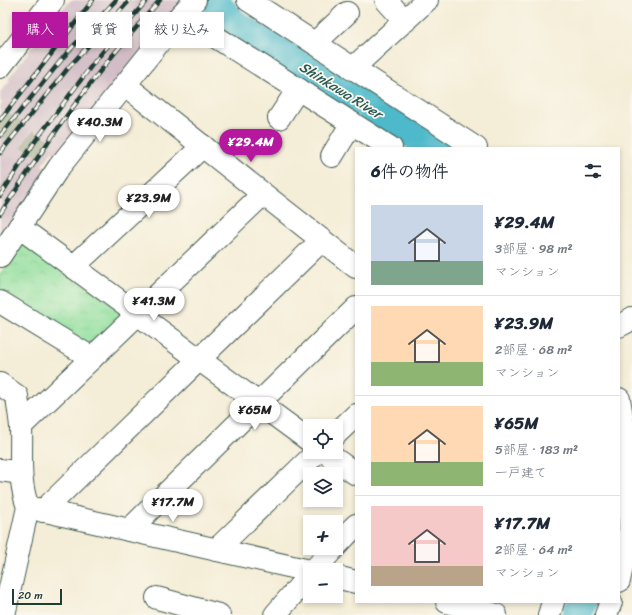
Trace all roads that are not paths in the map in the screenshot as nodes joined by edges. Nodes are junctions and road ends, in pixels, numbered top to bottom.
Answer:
1 (53, 0) edge
2 (386, 0) edge
3 (427, 0) edge
4 (259, 3) edge
5 (188, 7) edge
6 (347, 13) dead end
7 (405, 21) junction
8 (315, 43) junction
9 (0, 67) edge
10 (352, 69) junction
11 (125, 85) junction
12 (298, 89) junction
13 (279, 118) dead end
14 (352, 123) junction
15 (202, 146) junction
16 (388, 147) edge
17 (474, 147) edge
18 (332, 156) dead end
19 (263, 194) junction
20 (18, 227) junction
21 (322, 240) junction
22 (0, 256) edge
23 (355, 266) edge
24 (73, 267) junction
25 (0, 302) edge
26 (355, 309) edge
27 (137, 314) junction
28 (632, 319) edge
29 (620, 325) edge
30 (92, 358) junction
31 (199, 359) junction
32 (0, 384) edge
33 (620, 402) edge
34 (259, 403) junction
35 (355, 416) edge
36 (21, 426) junction
37 (343, 427) edge
38 (628, 429) edge
39 (303, 436) edge
40 (310, 459) edge
41 (336, 459) edge
42 (10, 472) edge
43 (355, 473) edge
44 (35, 509) junction
45 (355, 525) edge
46 (130, 530) junction
47 (343, 538) edge
48 (216, 550) junction
49 (328, 555) edge
50 (320, 563) edge
51 (303, 569) edge
52 (620, 576) edge
53 (343, 579) edge
54 (303, 582) edge
55 (355, 582) edge
56 (157, 598) dead end
57 (456, 603) edge
58 (553, 603) edge
59 (611, 603) edge
60 (474, 605) edge
61 (4, 615) edge
62 (219, 615) edge
63 (275, 615) edge
64 (496, 615) edge
65 (549, 615) edge
66 (606, 615) edge

1 - 9 street
2 - 7 street
3 - 7 street
4 - 8 street
5 - 11 street
5 - 12 street
6 - 8 street
7 - 10 street
8 - 10 street
10 - 17 street
11 - 15 street
11 - 20 street
12 - 13 street
12 - 14 street
14 - 16 street
14 - 18 street
15 - 19 street
15 - 24 street
19 - 21 street
19 - 27 street
20 - 22 street
20 - 24 street
21 - 23 street
21 - 31 street
24 - 27 street
25 - 30 street
26 - 34 street
27 - 30 street
27 - 31 street
28 - 29 street
30 - 36 street
31 - 34 street
31 - 44 street
32 - 36 street
33 - 38 street
34 - 39 street
34 - 46 street
35 - 37 street
36 - 42 street
38 - 52 street
40 - 48 street
41 - 43 street
42 - 44 street
44 - 46 street
44 - 61 street
45 - 47 street
46 - 48 street
48 - 51 street
49 - 50 street
53 - 55 street
54 - 63 street
56 - 62 street
57 - 60 street
58 - 65 street
59 - 66 street
60 - 64 street

